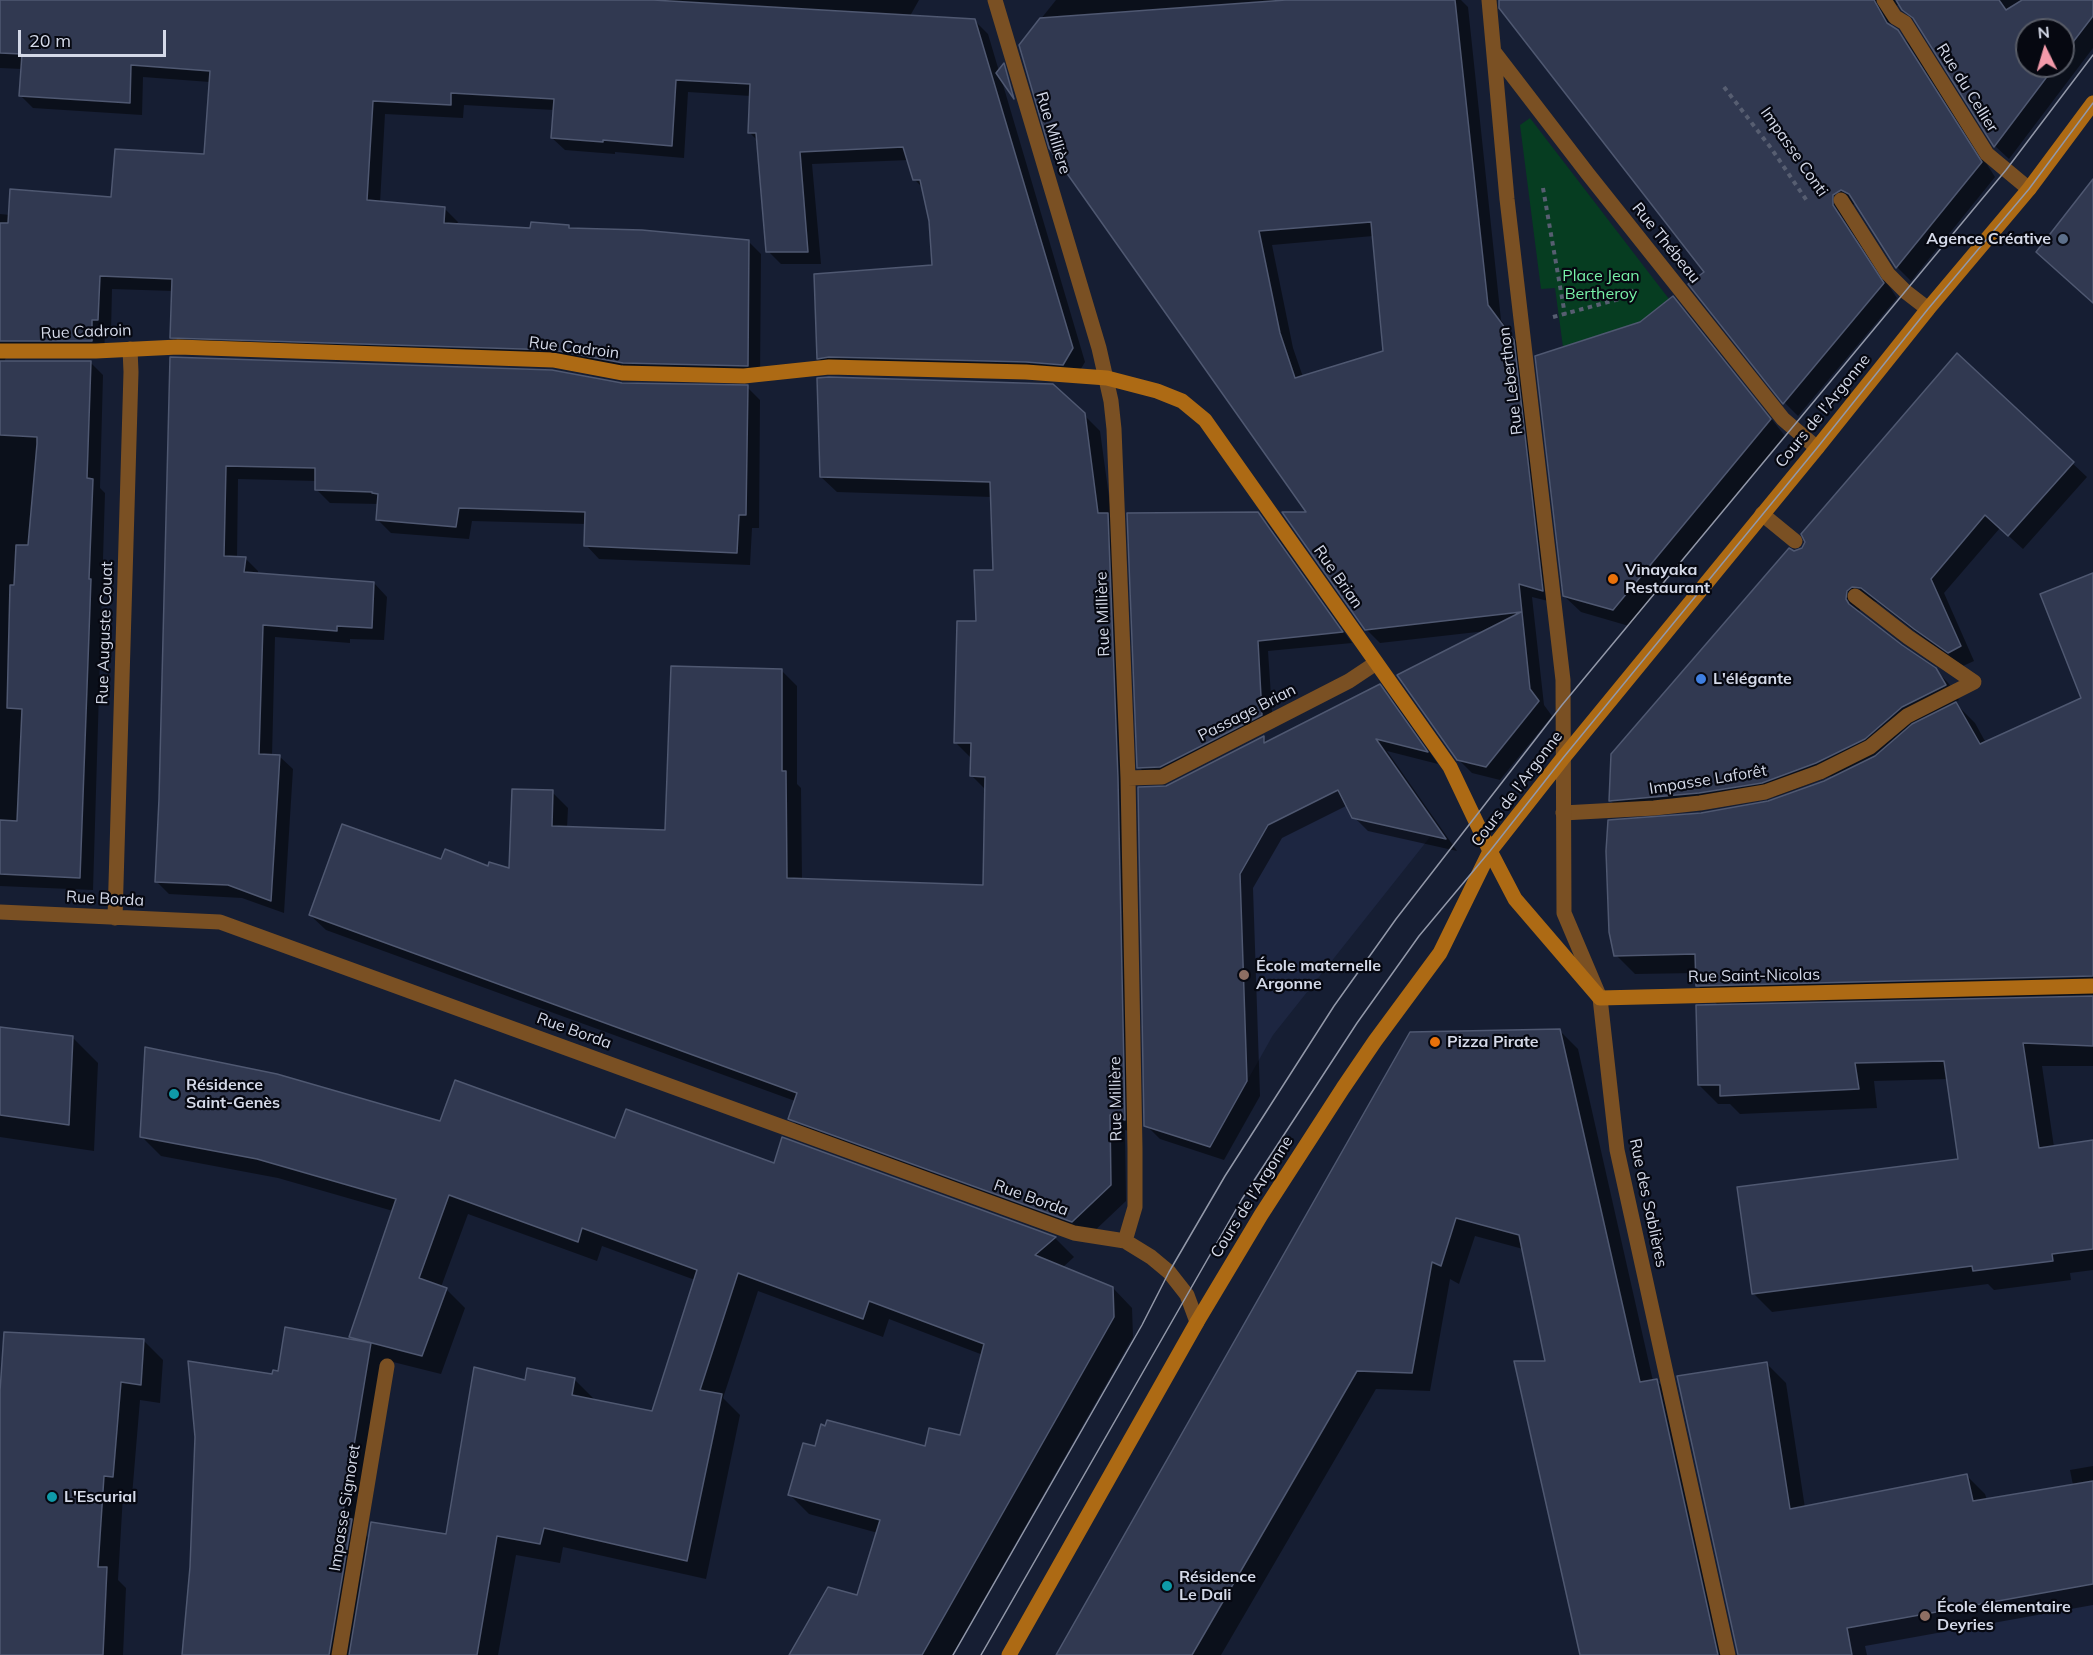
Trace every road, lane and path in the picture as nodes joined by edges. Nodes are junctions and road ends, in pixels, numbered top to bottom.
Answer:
1 (995, 0) edge
2 (1489, 0) edge
3 (1884, 0) edge
4 (1495, 53) junction
5 (1724, 87) dead end
6 (2093, 103) edge
7 (1588, 174) junction
8 (1543, 188) junction
9 (2029, 189) junction
10 (1507, 199) junction
11 (1841, 200) joint
12 (1664, 269) junction
13 (1928, 309) junction
14 (1565, 315) junction
15 (1523, 322) junction
16 (130, 349) junction
17 (0, 351) edge
18 (1107, 378) junction
19 (1817, 448) junction
20 (1762, 514) junction
21 (1795, 542) dead end
22 (1855, 596) dead end
23 (1376, 663) junction
24 (1563, 758) junction
25 (1128, 778) junction
26 (1563, 813) junction
27 (1490, 851) junction
28 (0, 912) edge
29 (115, 918) junction
30 (2093, 986) edge
31 (1600, 998) junction
32 (1125, 1241) junction
33 (1197, 1322) junction
34 (387, 1366) dead end
35 (339, 1655) edge
36 (1010, 1655) edge
37 (1728, 1655) edge

1 - 18 street, Rue Millière
2 - 4 street, Rue Leberthon
3 - 9 street, Rue du Cellier
4 - 7 street, Rue Thébeau
4 - 10 street, Rue Leberthon
5 - 11 path, Impasse Conti
6 - 9 street, Cours de l'Argonne
7 - 8 path
7 - 12 street, Rue Thébeau
8 - 10 path
8 - 14 path
9 - 13 street, Cours de l'Argonne
10 - 15 street, Rue Leberthon
11 - 13 street, Impasse Conti
12 - 14 path
12 - 19 street, Rue Thébeau
13 - 19 street, Cours de l'Argonne
14 - 15 path
15 - 24 street, Rue Leberthon
16 - 17 street, Rue Cadroin
16 - 18 street, Rue Cadroin
16 - 29 street, Rue Auguste Couat
18 - 23 street, Rue Brian
18 - 25 street, Rue Millière
19 - 20 street, Cours de l'Argonne
20 - 21 street
20 - 24 street, Cours de l'Argonne
22 - 26 street, Impasse Laforêt
23 - 25 street, Passage Brian
23 - 27 street, Rue Brian
24 - 26 street, Rue des Sablières
24 - 27 street, Cours de l'Argonne
25 - 32 street, Rue Millière
26 - 31 street, Rue des Sablières
27 - 31 street
27 - 33 street, Cours de l'Argonne
28 - 29 street, Rue Borda
29 - 32 street, Rue Borda
30 - 31 street, Rue Saint-Nicolas
31 - 37 street, Rue des Sablières
32 - 33 street
33 - 36 street, Cours de l'Argonne
34 - 35 street, Impasse Signoret

